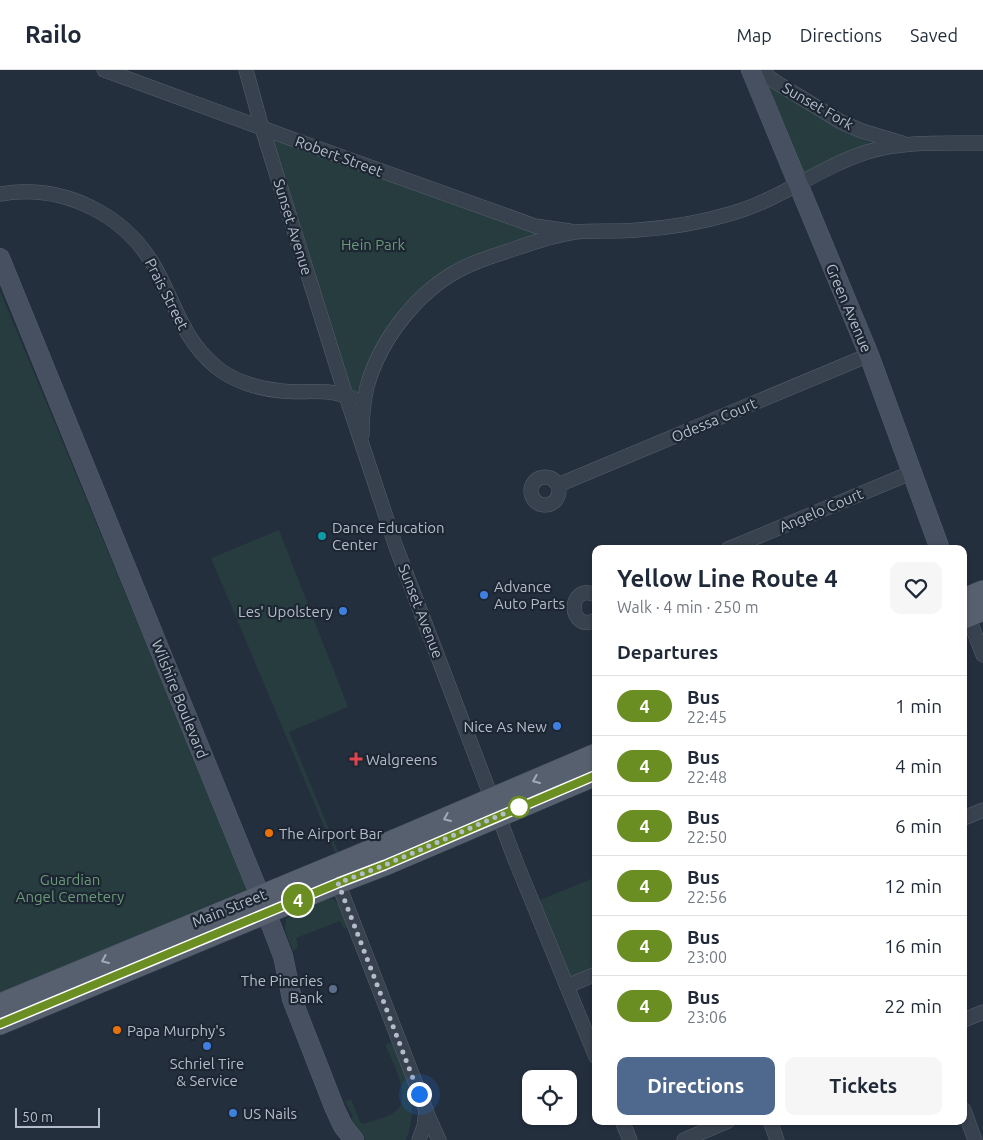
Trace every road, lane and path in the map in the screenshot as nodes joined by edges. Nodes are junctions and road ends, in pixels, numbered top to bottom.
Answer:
1 (104, 70) edge
2 (246, 70) edge
3 (751, 70) edge
4 (760, 70) edge
5 (262, 128) junction
6 (983, 143) edge
7 (907, 144) junction
8 (798, 186) junction
9 (0, 194) edge
10 (575, 232) junction
11 (0, 258) edge
12 (869, 355) junction
13 (346, 396) junction
14 (364, 401) junction
15 (362, 446) junction
16 (913, 472) junction
17 (558, 485) dead end
18 (738, 545) edge
19 (939, 545) edge
20 (983, 590) edge
21 (592, 593) edge
22 (968, 610) edge
23 (592, 621) edge
24 (983, 654) edge
25 (592, 756) edge
26 (592, 776) edge
27 (495, 807) junction
28 (983, 810) edge
29 (967, 817) edge
30 (338, 883) junction
31 (263, 904) junction
32 (592, 976) edge
33 (568, 986) junction
34 (0, 1004) edge
35 (983, 1012) edge
36 (967, 1019) edge
37 (0, 1024) edge
38 (592, 1047) edge
39 (426, 1110) junction
40 (967, 1118) edge
41 (624, 1125) edge
42 (719, 1125) edge
43 (771, 1125) edge
44 (354, 1140) edge
45 (419, 1140) edge
46 (438, 1140) edge
47 (630, 1140) edge
48 (684, 1140) edge
49 (777, 1140) edge
50 (976, 1140) edge

1 - 5 street, Robert Street
2 - 5 street, Sunset Avenue
3 - 8 street, Green Avenue
4 - 7 street, Sunset Fork
5 - 10 street, Robert Street
5 - 13 street, Sunset Avenue
6 - 7 street, Sunset Fork
7 - 8 street, Sunset Fork
8 - 10 street, Robert Street
8 - 12 street, Green Avenue
9 - 13 street, Prais Street
10 - 14 street, Robert Street
11 - 31 street, Wilshire Boulevard
12 - 16 street, Green Avenue
12 - 17 street, Odessa Court
13 - 14 street, Prais Street
13 - 15 street, Sunset Avenue
14 - 15 street, Robert Street
15 - 27 street, Sunset Avenue
16 - 18 street, Angelo Court
16 - 19 street, Green Avenue
20 - 22 main road
21 - 23 street
22 - 24 street
25 -> 27 main road, Main Street
26 - 27 main road, Main Street
27 - 30 main road, Main Street
27 -> 31 main road, Main Street
27 - 33 street, Sunset Avenue
28 - 29 street
30 - 31 main road, Main Street
30 - 39 street
31 -> 34 main road, Main Street
31 - 37 main road, Main Street
31 - 44 street, Wilshire Boulevard
32 - 33 street
33 - 38 street, Sunset Avenue
35 - 36 street
39 - 45 street
39 - 46 street
40 - 50 street
41 - 47 street
42 - 48 street
43 - 49 street

